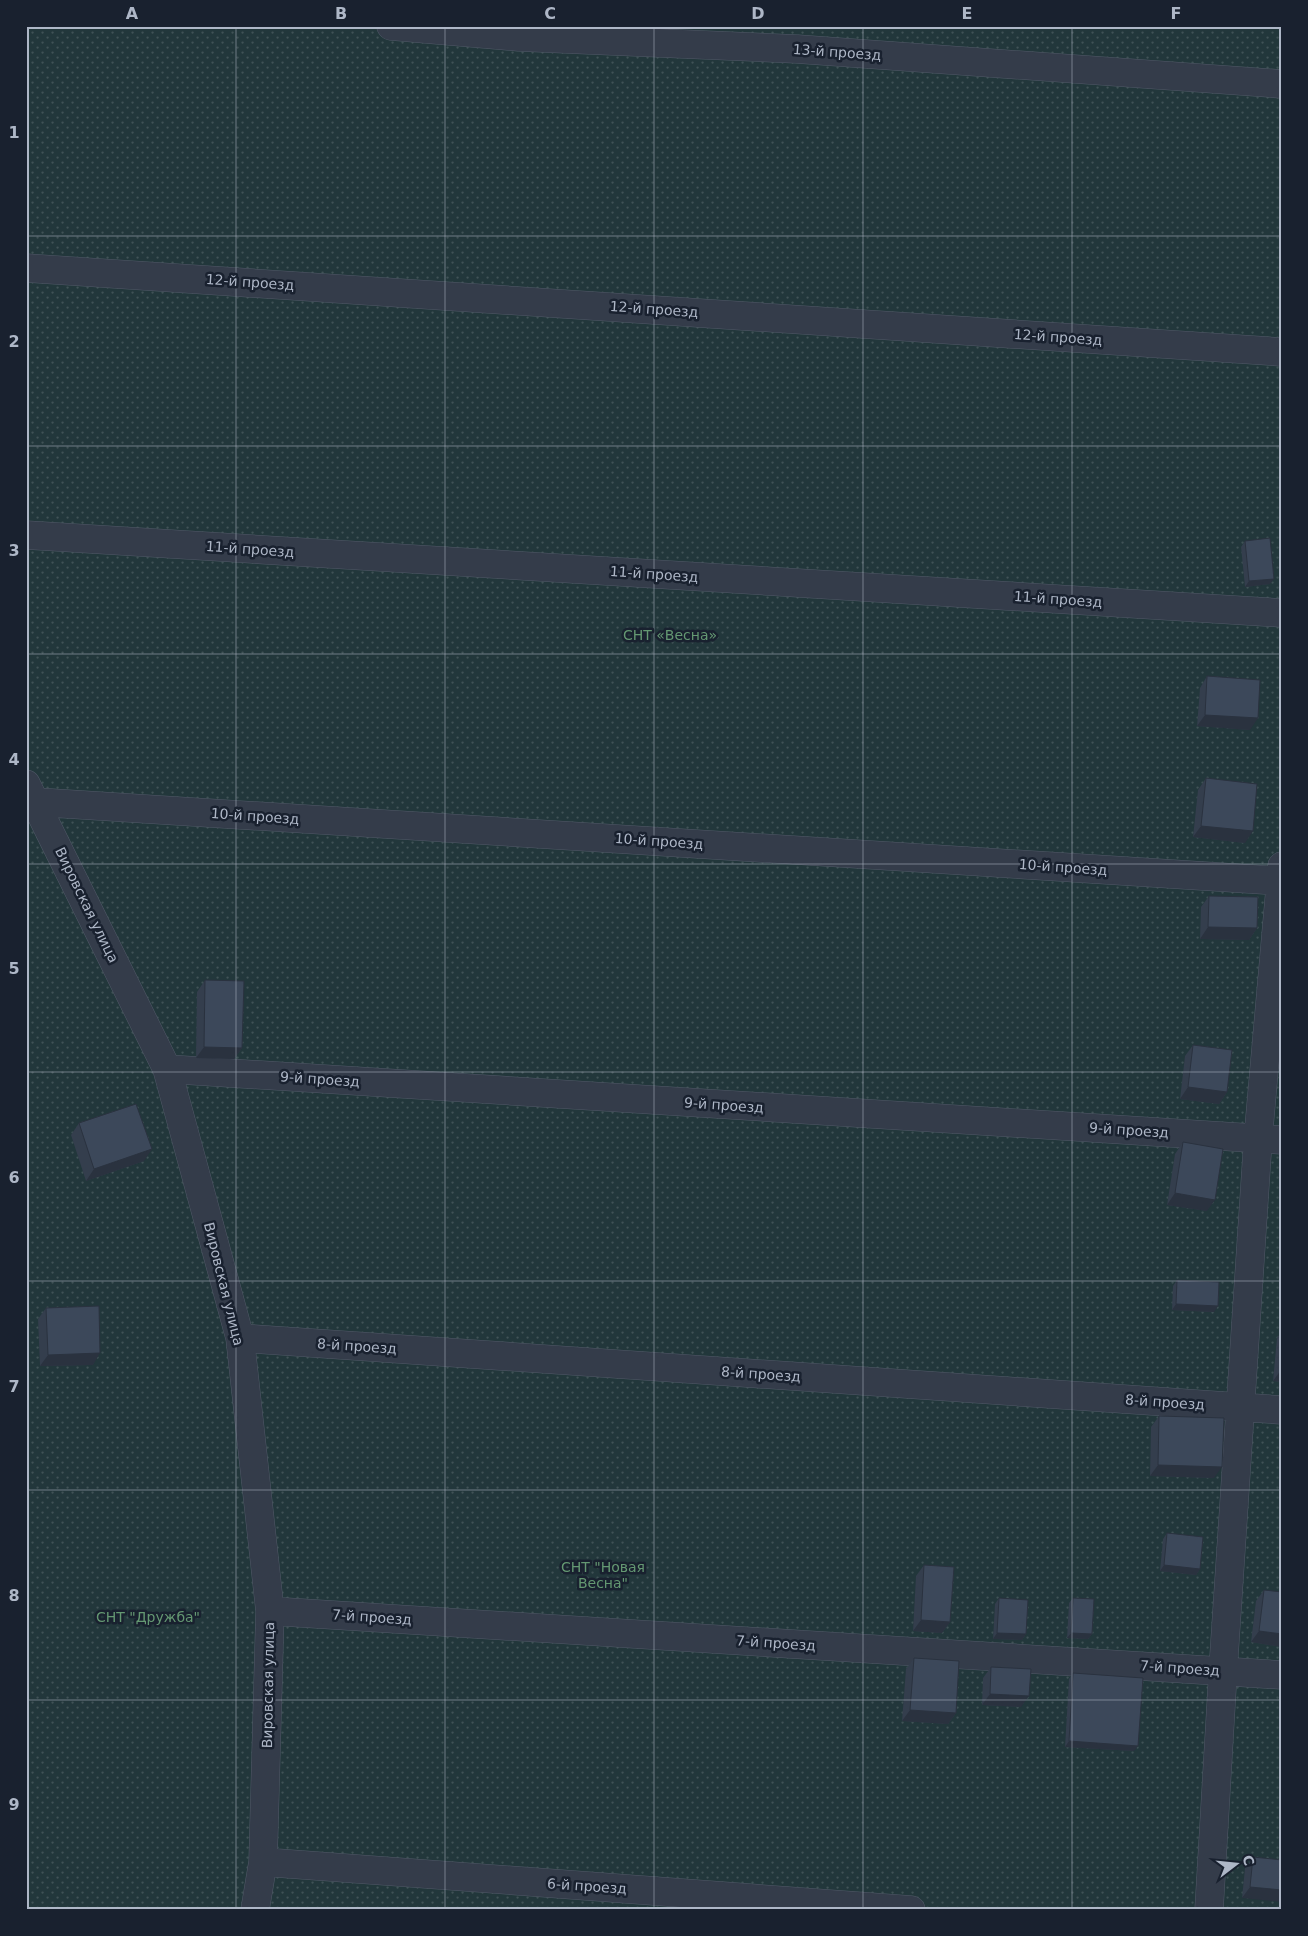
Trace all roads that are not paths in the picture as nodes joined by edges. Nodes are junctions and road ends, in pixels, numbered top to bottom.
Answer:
1 (391, 26) edge
2 (1282, 84) edge
3 (26, 268) edge
4 (1282, 352) edge
5 (26, 535) edge
6 (1282, 613) edge
7 (31, 793) edge
8 (1281, 876) edge
9 (167, 1069) junction
10 (1270, 1139) edge
11 (240, 1338) junction
12 (1242, 1408) junction
13 (1282, 1410) edge
14 (270, 1611) junction
15 (1222, 1671) junction
16 (1282, 1675) edge
17 (263, 1862) junction
18 (255, 1910) edge
19 (911, 1910) edge
20 (1209, 1910) edge

1 - 2 street, 13-й проезд
3 - 4 street, 12-й проезд
5 - 6 street, 11-й проезд
7 - 8 street, 10-й проезд
7 - 9 street, Вировская улица
8 - 10 street
9 - 10 street, 9-й проезд
9 - 11 street, Вировская улица
10 - 12 street
11 - 12 street, 8-й проезд
11 - 14 street, Вировская улица
12 - 13 street, 8-й проезд
12 - 15 street
14 - 15 street, 7-й проезд
14 - 17 street, Вировская улица
15 - 16 street, 7-й проезд
15 - 20 street
17 - 18 street, Вировская улица
17 - 19 street, 6-й проезд

